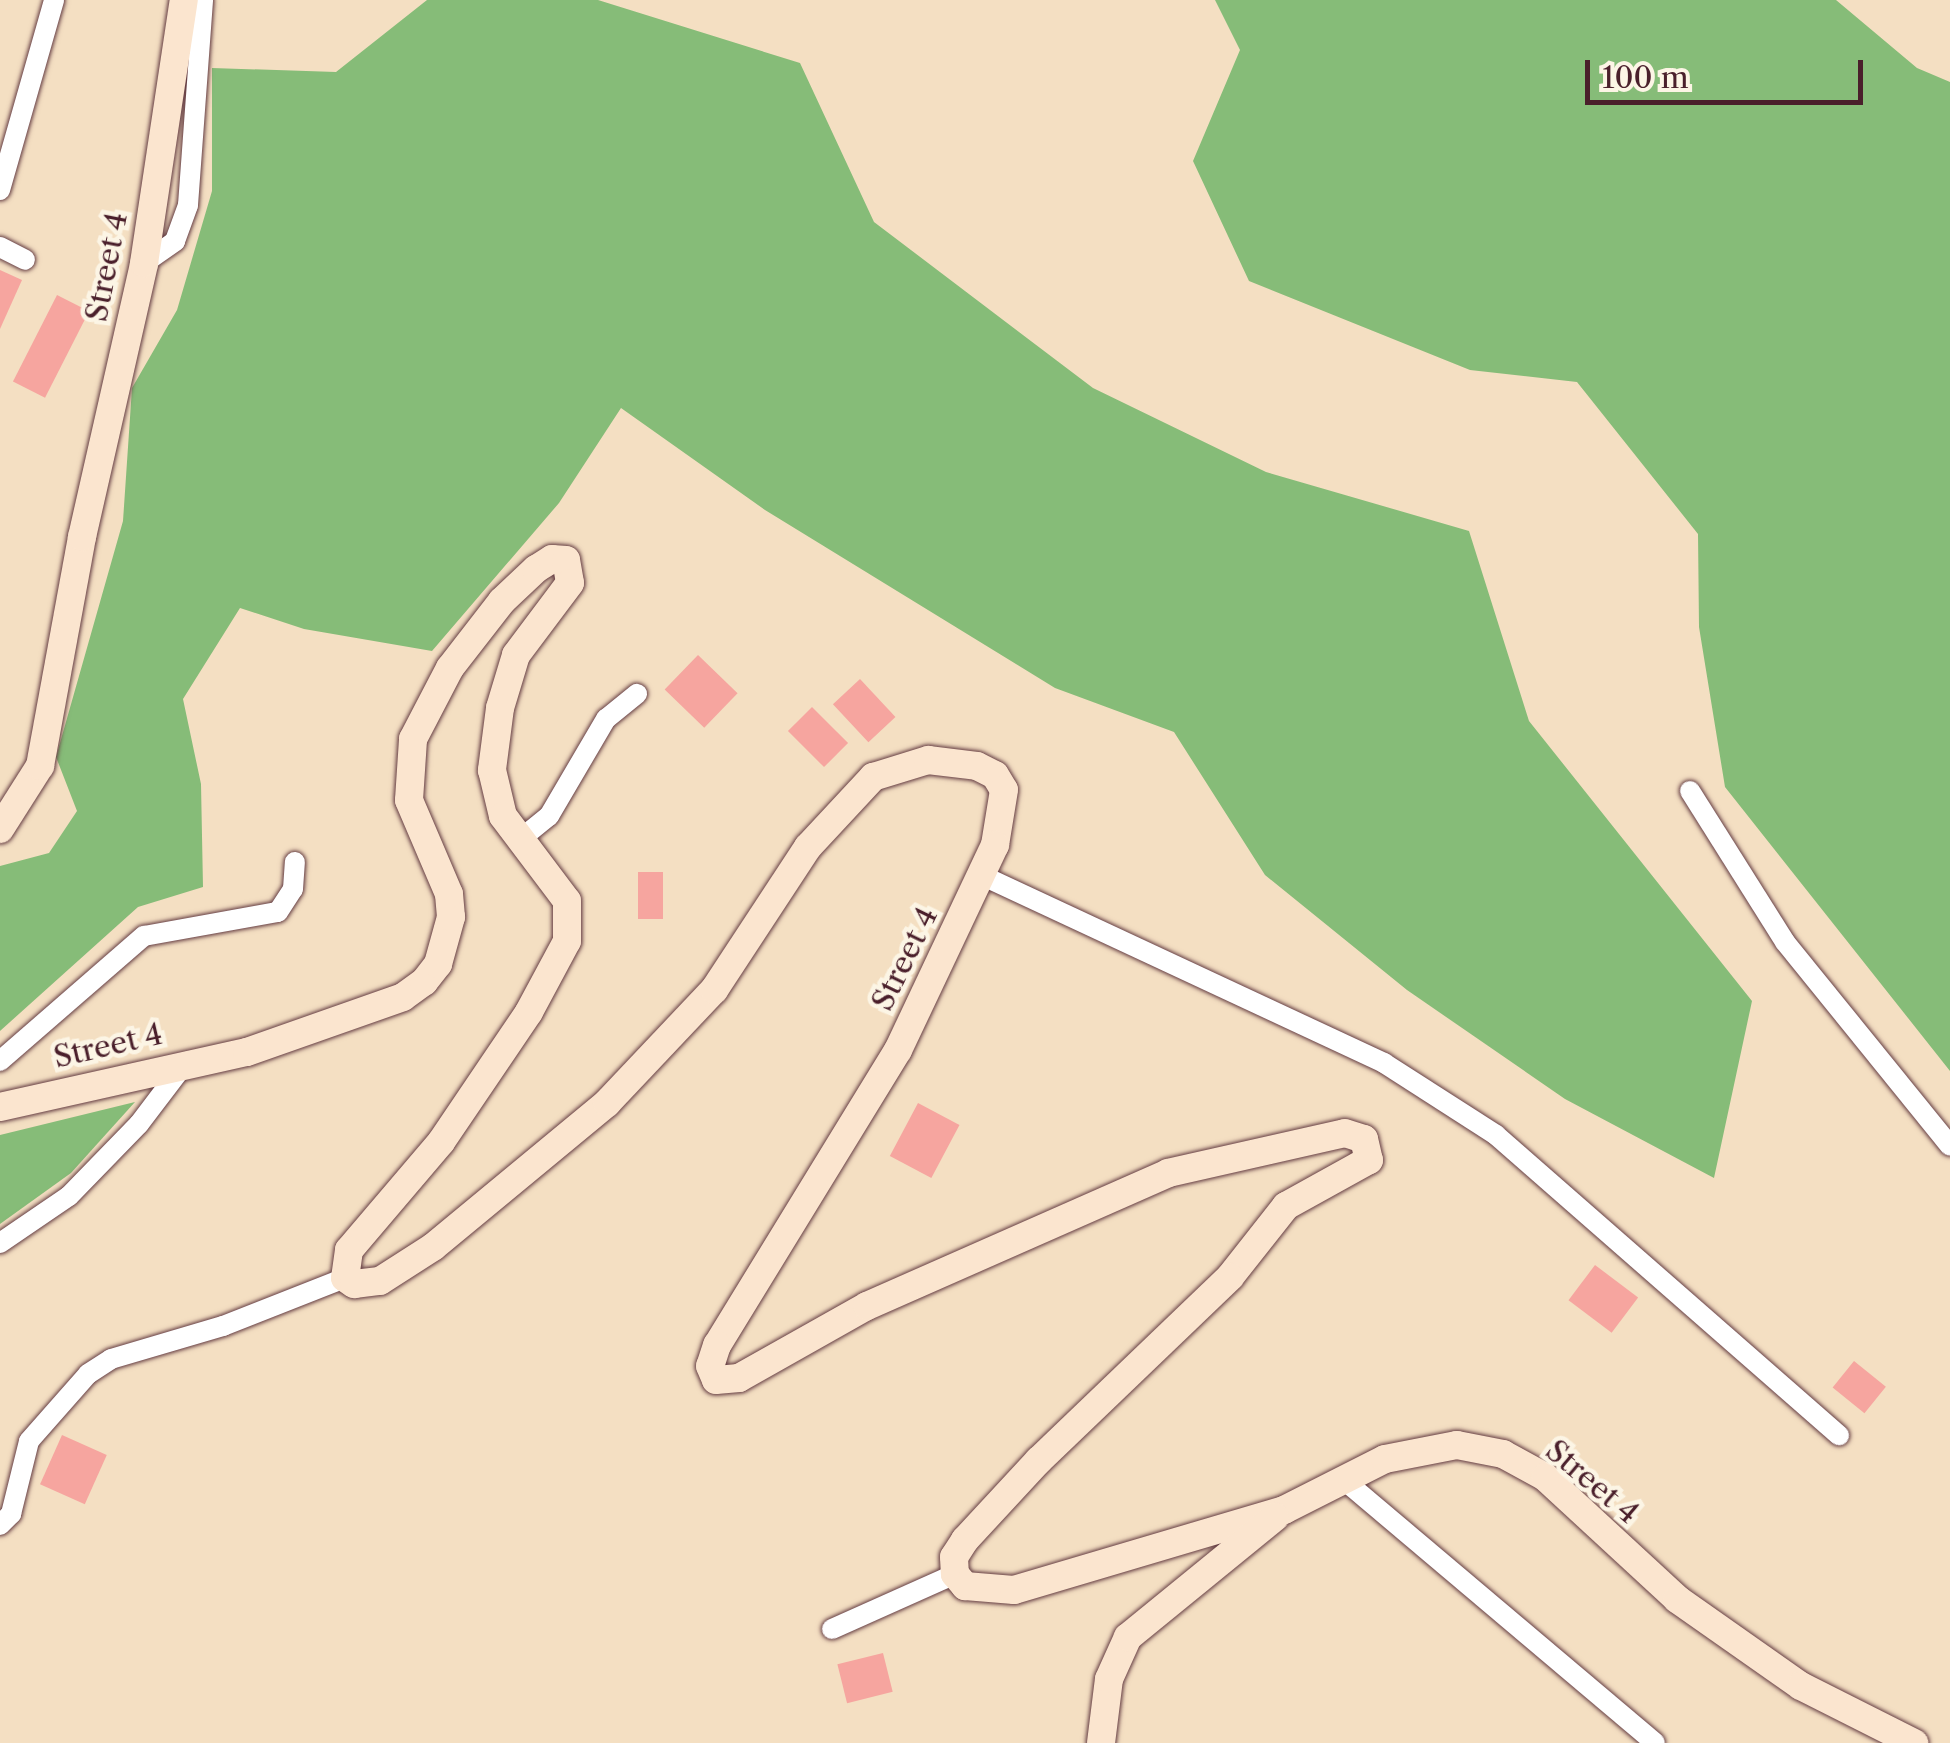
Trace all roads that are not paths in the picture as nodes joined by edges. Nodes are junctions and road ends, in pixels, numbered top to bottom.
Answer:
1 (54, 0) edge
2 (184, 0) edge
3 (203, 0) edge
4 (0, 190) edge
5 (0, 247) edge
6 (25, 260) dead end
7 (144, 263) junction
8 (637, 694) dead end
9 (1690, 792) dead end
10 (0, 829) edge
11 (518, 841) junction
12 (294, 862) dead end
13 (982, 875) junction
14 (0, 1062) edge
15 (186, 1062) junction
16 (0, 1106) edge
17 (1950, 1146) edge
18 (0, 1244) edge
19 (345, 1278) junction
20 (1838, 1436) dead end
21 (1344, 1480) junction
22 (1284, 1510) junction
23 (0, 1525) edge
24 (955, 1574) junction
25 (832, 1630) dead end
26 (1101, 1743) edge
27 (1655, 1743) edge
28 (1914, 1743) edge

1 - 4 street
2 - 7 street, Street 4
3 - 7 street
5 - 6 street
7 - 10 street, Street 4
8 - 11 street
9 - 17 street
11 - 15 street, Street 4
11 - 19 street, Street 4
12 - 14 street
13 - 19 street, Street 4
13 - 20 street
13 - 24 street, Street 4
15 - 16 street, Street 4
15 - 18 street
19 - 23 street
21 - 22 street, Street 4
21 - 27 street
21 - 28 street, Street 4
22 - 24 street, Street 4
22 - 26 street
24 - 25 street

